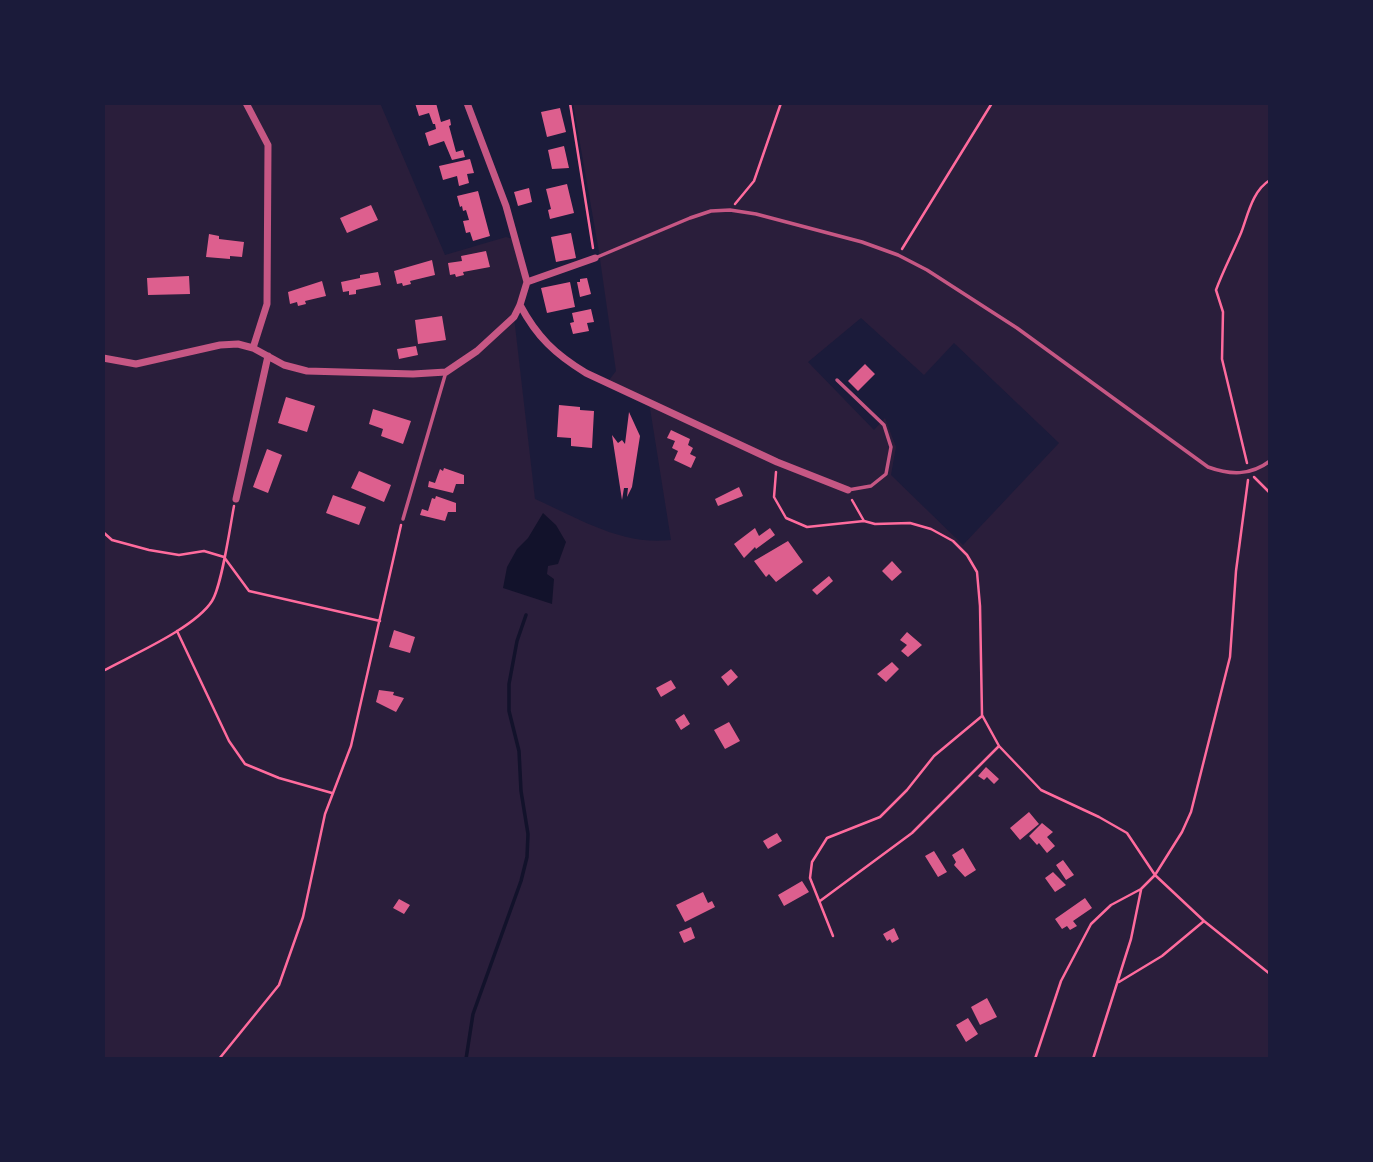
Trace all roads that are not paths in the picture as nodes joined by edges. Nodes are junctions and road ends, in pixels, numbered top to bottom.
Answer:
1 (246, 103) edge
2 (467, 103) edge
3 (595, 258) joint
4 (527, 282) junction
5 (520, 304) junction
6 (253, 348) junction
7 (268, 356) junction
8 (103, 358) edge
9 (446, 372) junction
10 (837, 380) dead end
11 (1270, 461) edge
12 (848, 490) joint
13 (236, 499) road end
14 (403, 519) road end

1 - 6 street
2 - 4 street
3 - 4 street
3 - 11 lane
4 - 5 street
5 - 9 street
5 - 12 street
6 - 7 street
6 - 8 street
7 - 9 street
7 - 13 street
9 - 14 lane
10 - 12 lane

